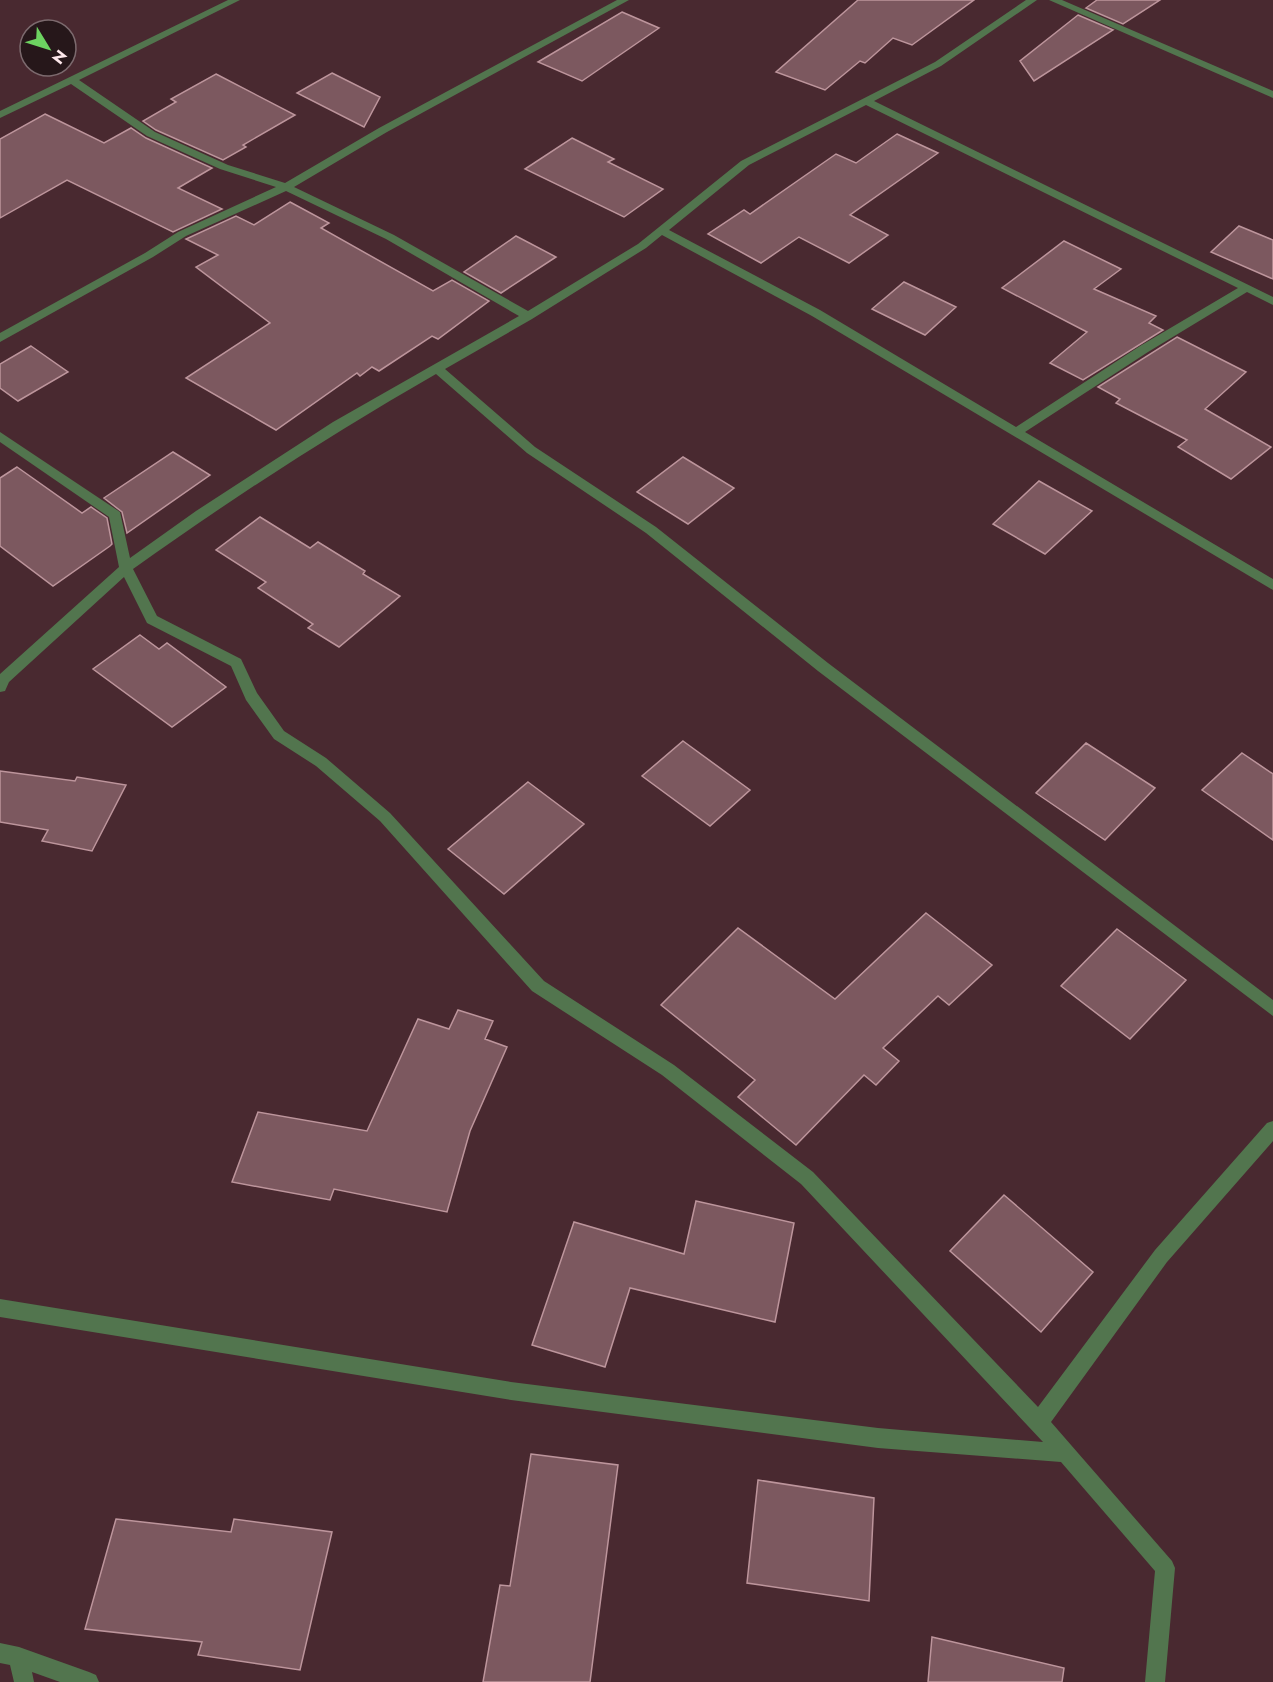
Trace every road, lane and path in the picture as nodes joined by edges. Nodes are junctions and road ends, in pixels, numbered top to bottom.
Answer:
1 (235, 0) edge
2 (624, 0) edge
3 (1032, 0) edge
4 (1054, 0) edge
5 (73, 81) junction
6 (1273, 95) edge
7 (866, 101) junction
8 (0, 115) edge
9 (286, 187) junction
10 (661, 230) junction
11 (1246, 288) junction
12 (1273, 301) edge
13 (528, 316) junction
14 (0, 338) edge
15 (437, 368) junction
16 (1017, 432) junction
17 (0, 436) edge
18 (126, 568) junction
19 (1273, 585) edge
20 (0, 687) edge
21 (1273, 1009) edge
22 (1273, 1129) edge
23 (0, 1308) edge
24 (1039, 1422) junction
25 (1065, 1453) junction
26 (9, 1655) edge
27 (24, 1682) edge
28 (89, 1682) edge
29 (1155, 1682) edge

1 - 5 street
2 - 9 street
3 - 7 street
4 - 6 street
5 - 8 street
5 - 9 street
7 - 10 street
7 - 11 street
9 - 13 street
9 - 14 street
10 - 13 street
10 - 16 street
11 - 12 street
11 - 16 street
13 - 15 street
15 - 18 street
15 - 21 street
16 - 19 street
17 - 18 street
18 - 20 street
18 - 24 street
22 - 24 street
23 - 25 street
24 - 25 street
25 - 29 street
26 - 27 street
26 - 28 street

